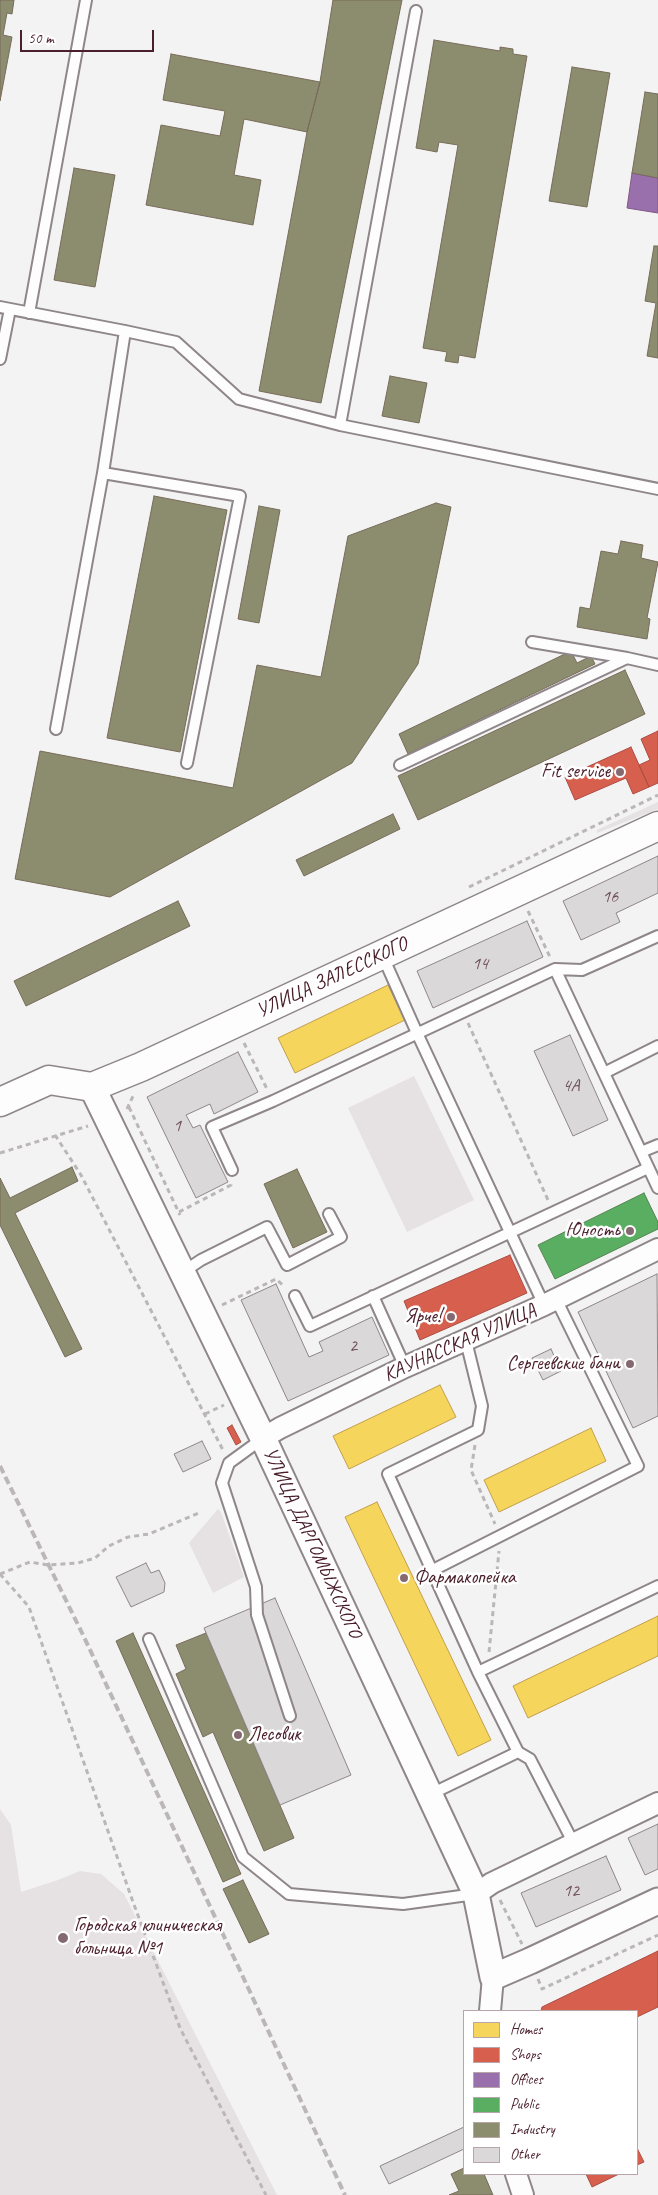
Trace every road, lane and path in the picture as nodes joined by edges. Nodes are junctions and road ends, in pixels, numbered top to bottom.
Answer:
1 (86, 0) edge
2 (416, 10) dead end
3 (5, 308) edge
4 (29, 313) junction
5 (125, 331) junction
6 (0, 359) edge
7 (340, 424) junction
8 (103, 473) junction
9 (658, 489) edge
10 (532, 642) dead end
11 (627, 658) junction
12 (658, 665) edge
13 (56, 729) dead end
14 (187, 763) dead end
15 (400, 766) dead end
16 (658, 826) edge
17 (528, 910) dead end
18 (658, 936) edge
19 (388, 968) dead end
20 (555, 969) junction
21 (462, 1012) junction
22 (417, 1033) junction
23 (240, 1036) dead end
24 (658, 1046) edge
25 (604, 1074) junction
26 (92, 1087) junction
27 (274, 1101) junction
28 (0, 1102) edge
29 (129, 1107) dead end
30 (55, 1135) dead end
31 (658, 1144) edge
32 (641, 1152) junction
33 (648, 1168) junction
34 (232, 1170) joint
35 (658, 1188) edge
36 (553, 1211) junction
37 (179, 1212) junction
38 (329, 1214) dead end
39 (182, 1220) dead end
40 (509, 1233) junction
41 (658, 1249) edge
42 (183, 1272) junction
43 (218, 1296) dead end
44 (295, 1296) joint
45 (374, 1296) junction
46 (550, 1302) junction
47 (222, 1306) junction
48 (226, 1314) dead end
49 (466, 1341) junction
50 (406, 1367) junction
51 (263, 1438) junction
52 (229, 1463) junction
53 (199, 1513) dead end
54 (433, 1570) junction
55 (0, 1574) edge
56 (658, 1586) edge
57 (149, 1638) dead end
58 (478, 1672) junction
59 (290, 1716) dead end
60 (518, 1752) junction
61 (431, 1794) junction
62 (658, 1803) edge
63 (574, 1844) junction
64 (484, 1889) junction
65 (658, 1900) edge
66 (658, 1935) edge
67 (530, 1961) junction
68 (492, 1977) junction
69 (490, 2010) edge
70 (516, 2175) edge
71 (266, 2195) edge
72 (523, 2195) edge

1 - 4 lane
2 - 7 lane
3 - 4 lane
3 - 6 lane
4 - 5 lane
5 - 7 lane
5 - 8 lane
7 - 9 lane
8 - 13 lane
8 - 14 lane
10 - 11 lane
11 - 12 lane
11 - 15 lane
16 - 26 main road, УЛИЦА ЗАЛЕССКОГО
17 - 20 path
18 - 20 lane
19 - 22 lane
20 - 21 lane
20 - 25 lane
21 - 22 lane
21 - 36 path
22 - 27 lane
22 - 40 lane
23 - 27 path
24 - 25 lane
25 - 32 lane
26 - 28 main road
26 - 42 street, УЛИЦА ДАРГОМЫЖСКОГО
27 - 34 lane
29 - 37 path
30 - 52 path
31 - 32 lane
32 - 33 lane
33 - 35 lane
33 - 36 lane
34 - 37 path
36 - 40 lane
37 - 39 path
38 - 42 lane
40 - 45 lane
40 - 46 lane
41 - 46 street, КАУНАССКАЯ УЛИЦА
42 - 51 street, УЛИЦА ДАРГОМЫЖСКОГО
43 - 47 path
44 - 45 lane
44 - 47 path
45 - 50 lane
46 - 49 street, КАУНАССКАЯ УЛИЦА
46 - 54 lane
47 - 48 path
49 - 50 street, КАУНАССКАЯ УЛИЦА
49 - 54 lane
50 - 51 street, КАУНАССКАЯ УЛИЦА
51 - 52 lane
51 - 61 street, УЛИЦА ДАРГОМЫЖСКОГО
52 - 59 lane
53 - 55 path
54 - 58 lane
55 - 71 path
56 - 58 lane
57 - 64 lane
58 - 60 lane
60 - 61 lane
60 - 63 lane
61 - 64 street, УЛИЦА ДАРГОМЫЖСКОГО
62 - 63 street
63 - 64 street
64 - 67 path
64 - 68 street, УЛИЦА ДАРГОМЫЖСКОГО
65 - 67 street
66 - 67 path
67 - 68 street
68 - 69 street, УЛИЦА ДАРГОМЫЖСКОГО
70 - 72 street

